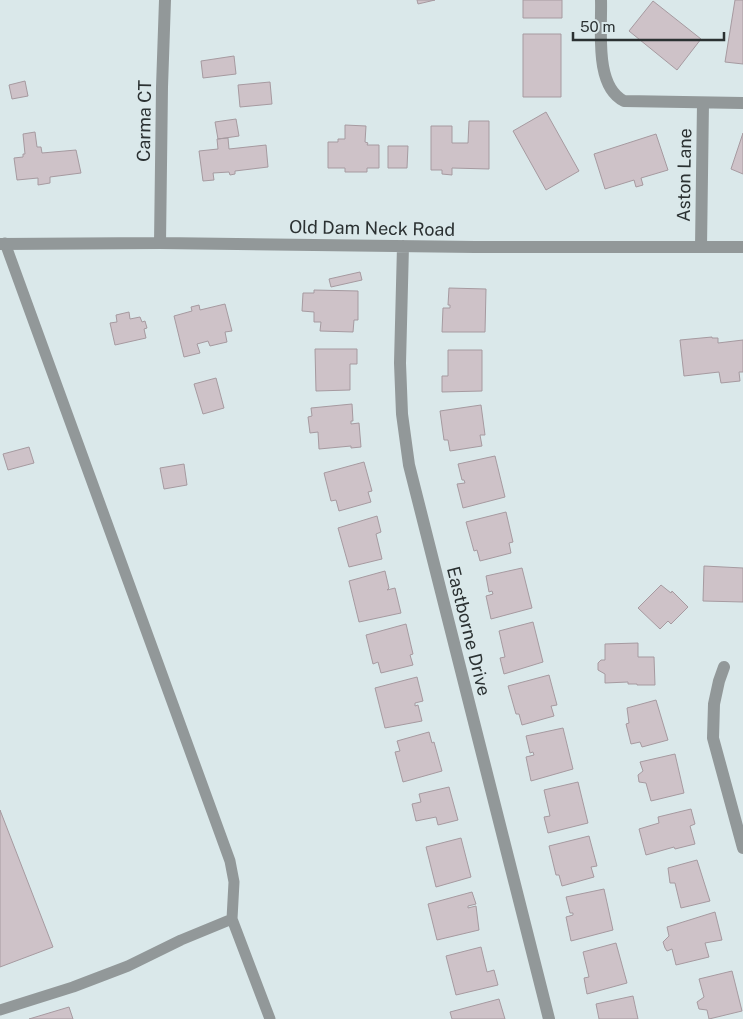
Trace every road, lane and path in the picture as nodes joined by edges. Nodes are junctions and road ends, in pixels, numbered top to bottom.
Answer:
1 (165, 0) edge
2 (601, 0) edge
3 (703, 103) junction
4 (743, 104) edge
5 (2, 243) edge
6 (160, 243) junction
7 (403, 246) junction
8 (701, 247) junction
9 (743, 247) edge
10 (724, 667) dead end
11 (743, 848) edge
12 (232, 919) junction
13 (0, 1010) edge
14 (270, 1019) edge
15 (549, 1019) edge

1 - 6 street, Carma CT
2 - 3 street
3 - 4 street
3 - 8 street, Aston Lane
5 - 6 street, Old Dam Neck Road
5 - 12 lane
6 - 7 street, Old Dam Neck Road
7 - 8 street, Old Dam Neck Road
7 - 15 street, Eastborne Drive
8 - 9 street, Old Dam Neck Road
10 - 11 street
12 - 13 lane
12 - 14 lane

